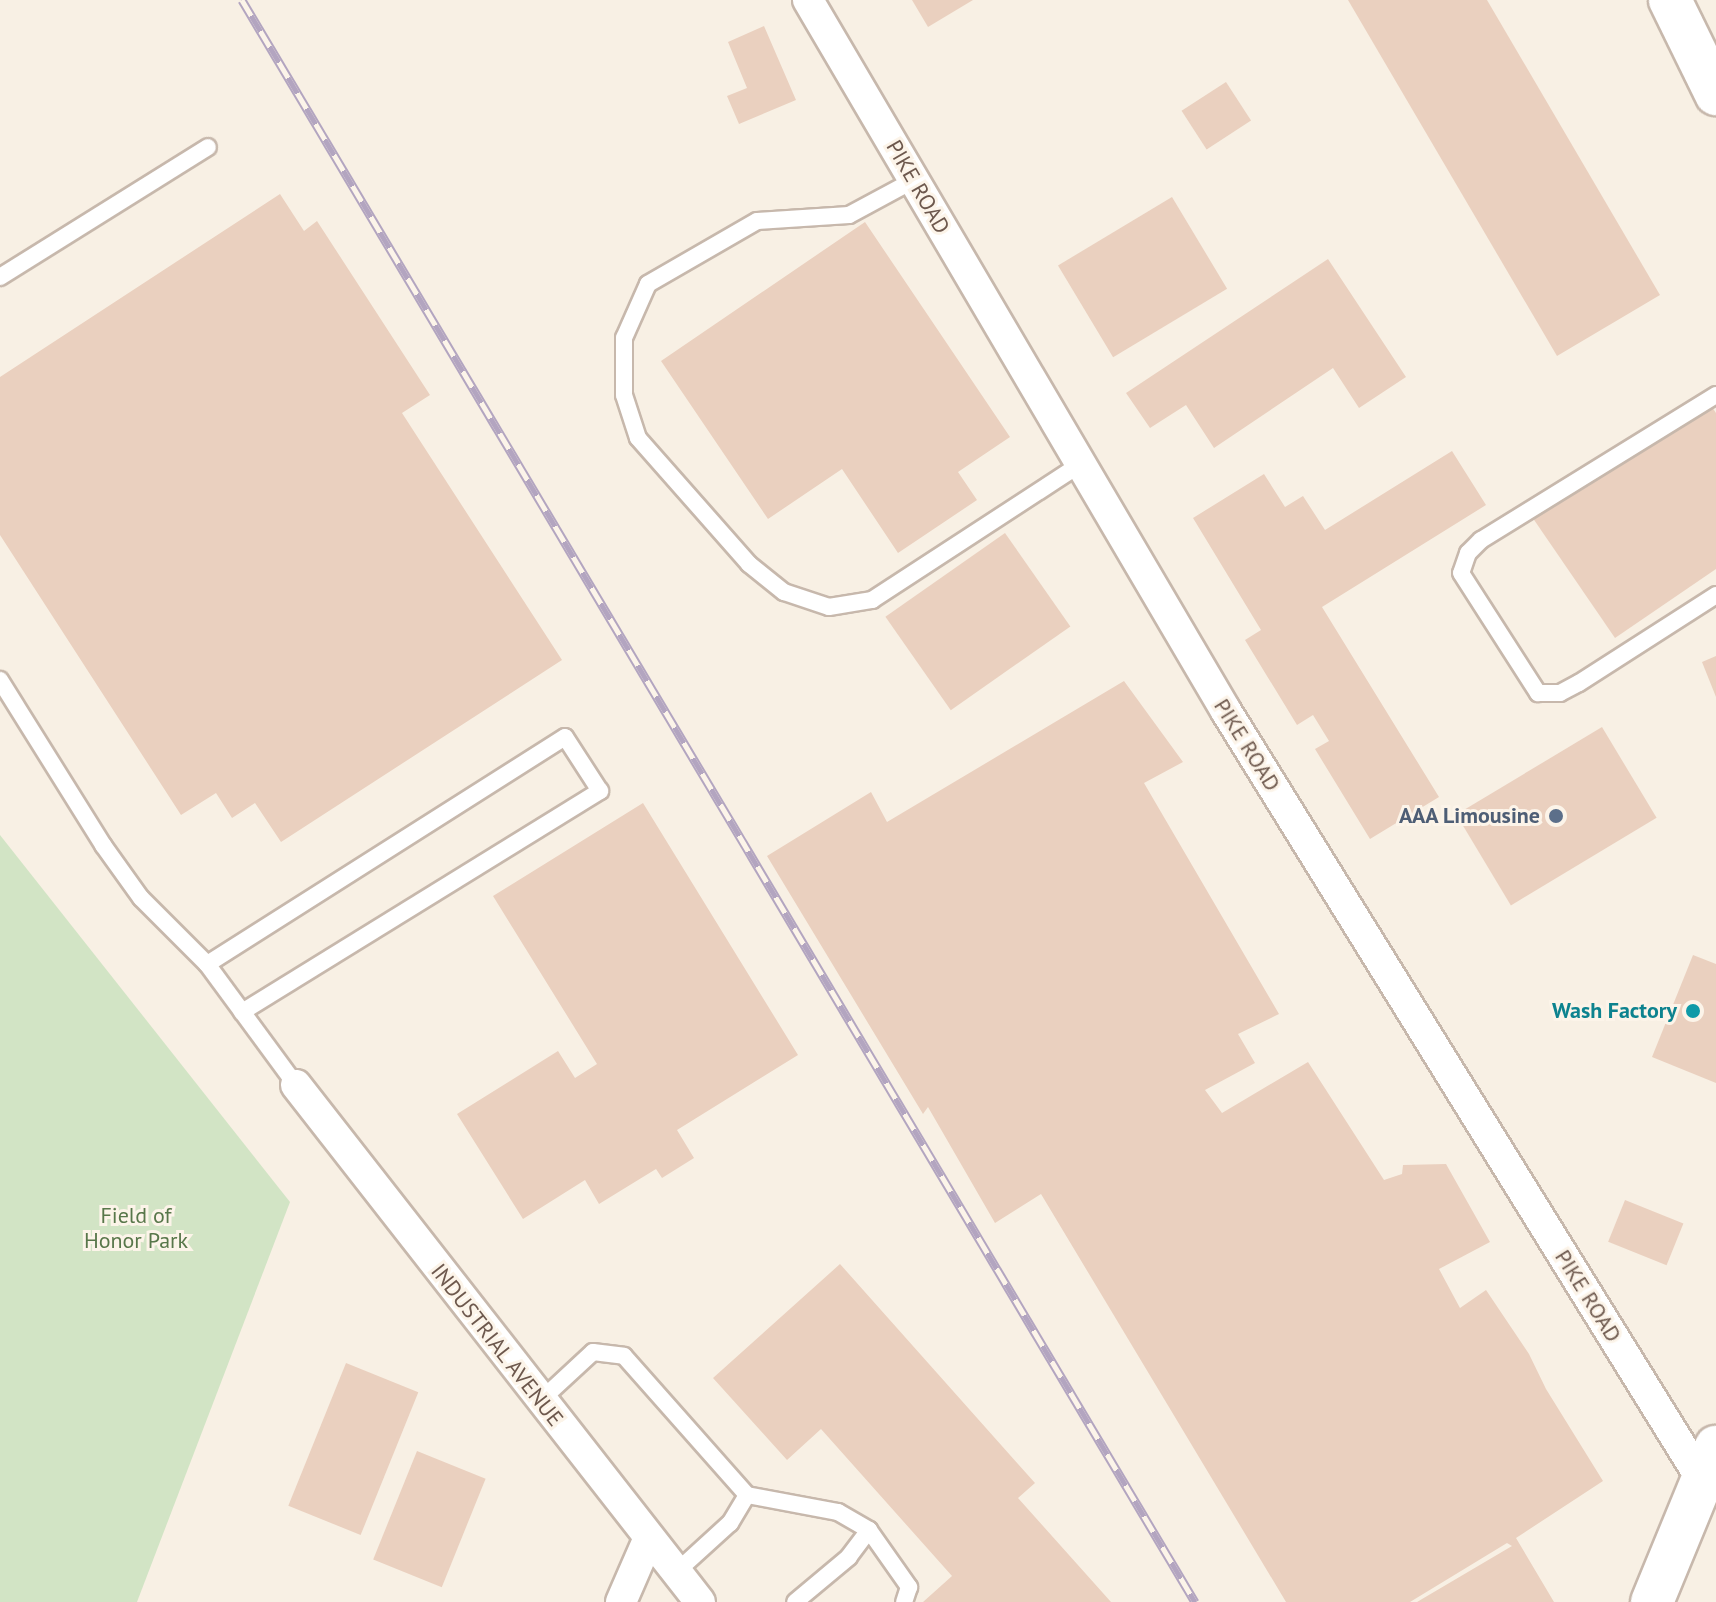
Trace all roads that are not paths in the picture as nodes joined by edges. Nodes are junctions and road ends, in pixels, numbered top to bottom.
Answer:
1 (808, 0) edge
2 (1670, 0) edge
3 (1716, 94) edge
4 (208, 147) dead end
5 (914, 180) junction
6 (0, 277) edge
7 (1715, 395) edge
8 (1081, 464) junction
9 (1716, 595) edge
10 (0, 680) edge
11 (207, 964) junction
12 (242, 1012) junction
13 (296, 1085) joint
14 (540, 1401) junction
15 (1709, 1464) edge
16 (747, 1495) junction
17 (869, 1530) junction
18 (648, 1540) junction
19 (675, 1573) junction
20 (907, 1594) edge
21 (621, 1602) edge
22 (700, 1602) edge
23 (795, 1602) edge
24 (1652, 1602) edge

1 - 5 street, PIKE ROAD
2 - 3 street
4 - 6 lane
5 - 8 street, PIKE ROAD
5 - 8 lane
7 - 9 lane
8 - 15 street, PIKE ROAD
10 - 11 lane
11 - 12 lane
11 - 12 lane
12 - 13 lane
13 - 14 street, INDUSTRIAL AVENUE
14 - 16 lane
14 - 18 street, INDUSTRIAL AVENUE
15 - 24 street
16 - 17 lane
16 - 19 lane
17 - 20 lane
17 - 23 lane
18 - 19 street, INDUSTRIAL AVENUE
18 - 21 street
19 - 22 street, INDUSTRIAL AVENUE

